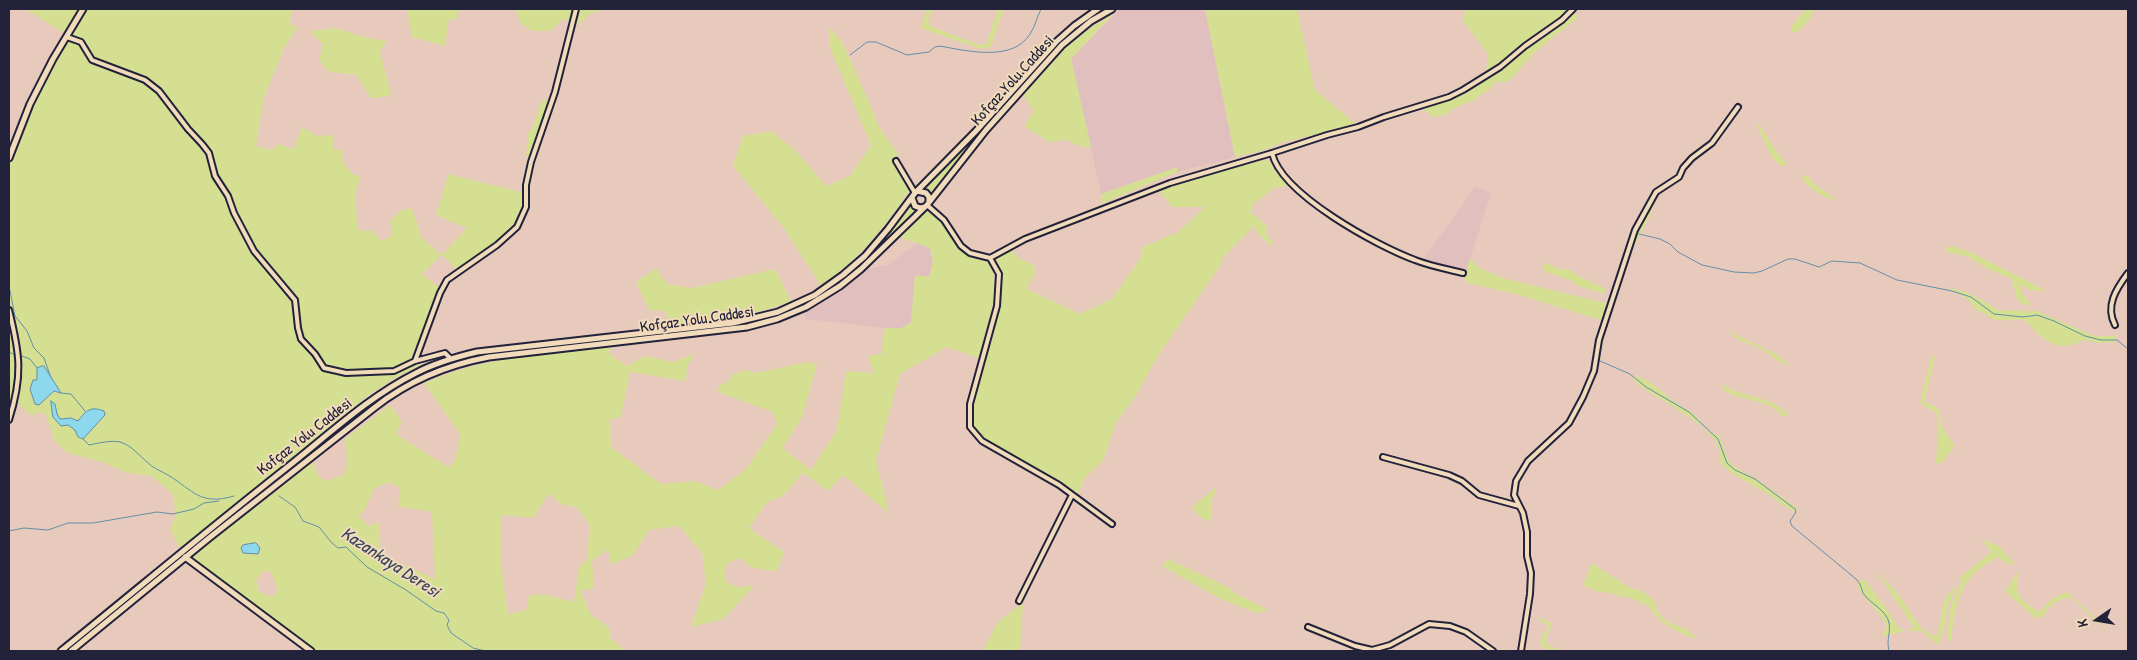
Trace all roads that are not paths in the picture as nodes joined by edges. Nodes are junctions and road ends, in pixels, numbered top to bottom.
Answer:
1 (83, 9) edge
2 (576, 9) edge
3 (1098, 9) edge
4 (1112, 9) edge
5 (1573, 9) edge
6 (67, 37) junction
7 (1738, 107) dead end
8 (1272, 153) junction
9 (9, 158) edge
10 (896, 161) dead end
11 (915, 194) junction
12 (926, 206) junction
13 (990, 258) junction
14 (1463, 273) dead end
15 (2128, 273) edge
16 (9, 310) edge
17 (2115, 325) dead end
18 (451, 359) junction
19 (415, 361) junction
20 (9, 420) edge
21 (1383, 457) dead end
22 (1072, 495) junction
23 (1520, 506) junction
24 (1112, 524) dead end
25 (185, 557) junction
26 (1020, 600) dead end
27 (1308, 627) dead end
28 (61, 651) edge
29 (71, 651) edge
30 (311, 651) edge
31 (1493, 651) edge
32 (1521, 651) edge

1 - 6 main road
2 - 19 street
3 - 11 main road, Kofçaz Yolu Caddesi
4 - 12 main road, Kofçaz Yolu Caddesi
5 - 8 street
6 - 9 main road
6 - 19 street
7 - 23 street
8 - 13 street
8 - 14 street
10 - 11 street
11 - 12 main road
11 - 12 main road
11 - 18 main road, Kofçaz Yolu Caddesi
12 - 13 street
12 - 25 main road, Kofçaz Yolu Caddesi
13 - 22 street
15 - 17 street
16 - 20 street
18 - 19 street
18 - 28 main road, Kofçaz Yolu Caddesi
21 - 23 street
22 - 24 street
22 - 26 street
23 - 32 street
25 - 29 main road, Kofçaz Yolu Caddesi
25 - 30 main road
27 - 31 street

